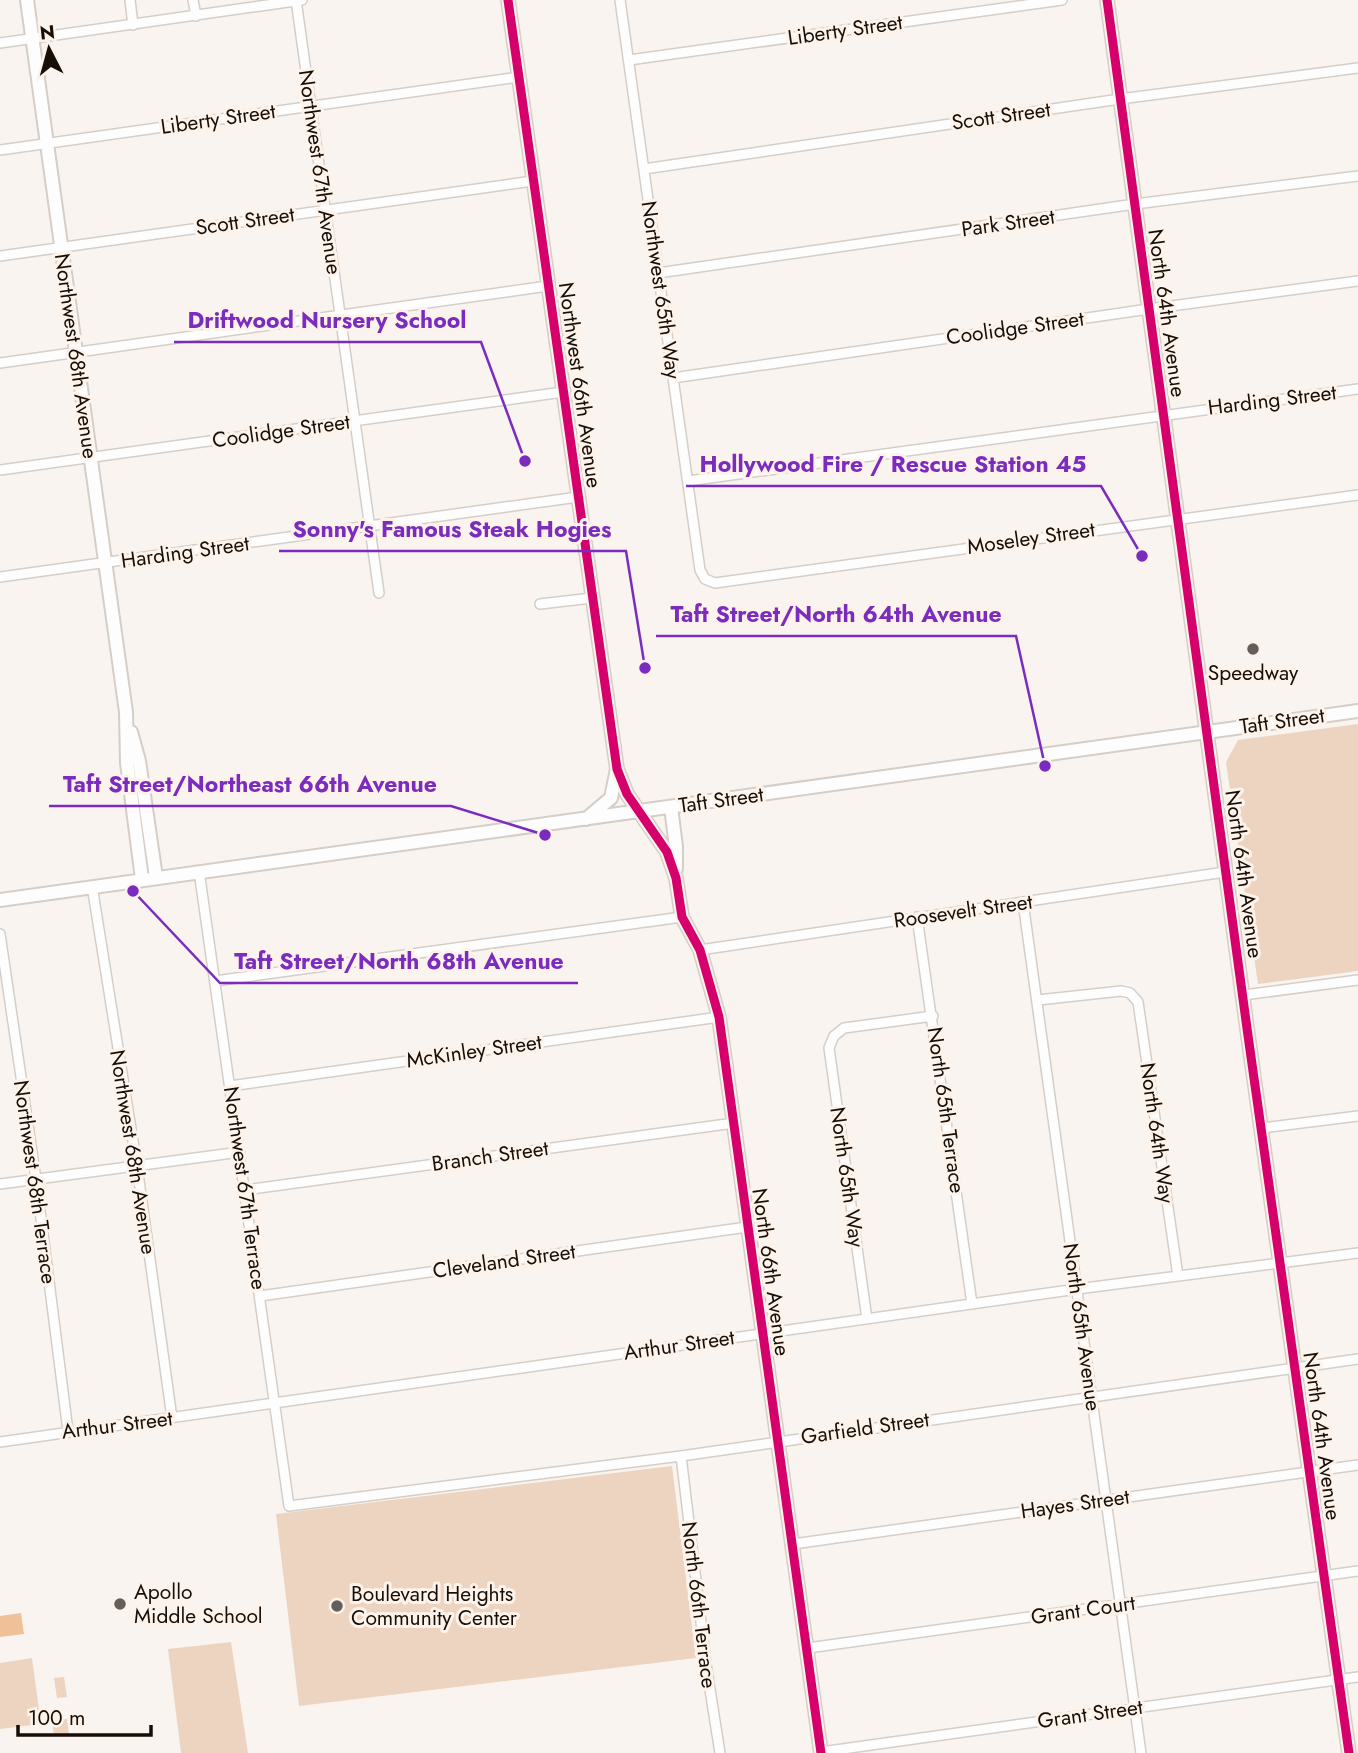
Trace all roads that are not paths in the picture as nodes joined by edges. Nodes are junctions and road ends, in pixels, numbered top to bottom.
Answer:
1 (27, 0) edge
2 (130, 0) edge
3 (193, 0) edge
4 (296, 0) edge
5 (302, 0) edge
6 (508, 0) edge
7 (620, 0) edge
8 (1062, 0) edge
9 (1107, 0) edge
10 (196, 16) junction
11 (133, 25) junction
12 (32, 38) junction
13 (0, 43) edge
14 (629, 60) junction
15 (1358, 68) edge
16 (519, 77) junction
17 (1120, 99) junction
18 (310, 106) junction
19 (46, 143) junction
20 (0, 149) edge
21 (644, 169) junction
22 (1358, 176) edge
23 (533, 181) junction
24 (1135, 204) junction
25 (326, 209) junction
26 (61, 248) junction
27 (0, 256) edge
28 (659, 273) junction
29 (1358, 281) edge
30 (548, 286) junction
31 (1149, 309) junction
32 (341, 316) junction
33 (76, 353) junction
34 (0, 363) edge
35 (673, 378) junction
36 (1358, 389) edge
37 (563, 392) junction
38 (1163, 414) junction
39 (356, 421) junction
40 (91, 457) junction
41 (0, 470) edge
42 (688, 481) junction
43 (1358, 495) edge
44 (578, 497) junction
45 (1177, 518) junction
46 (370, 526) junction
47 (106, 563) junction
48 (0, 577) edge
49 (705, 579) joint
50 (379, 593) dead end
51 (592, 598) junction
52 (540, 604) dead end
53 (1358, 711) edge
54 (125, 712) junction
55 (1207, 731) junction
56 (617, 769) junction
57 (671, 807) junction
58 (638, 812) junction
59 (585, 819) junction
60 (199, 871) junction
61 (1225, 872) junction
62 (156, 877) junction
63 (676, 878) junction
64 (142, 879) junction
65 (92, 886) junction
66 (0, 900) edge
67 (1023, 902) junction
68 (682, 917) junction
69 (917, 917) junction
70 (0, 934) edge
71 (700, 950) junction
72 (1358, 980) edge
73 (215, 981) junction
74 (1244, 995) junction
75 (1038, 1000) junction
76 (933, 1016) junction
77 (719, 1017) junction
78 (230, 1086) junction
79 (1358, 1116) edge
80 (734, 1123) junction
81 (1262, 1128) junction
82 (240, 1152) junction
83 (136, 1166) junction
84 (36, 1180) junction
85 (0, 1184) edge
86 (245, 1190) junction
87 (747, 1227) junction
88 (1358, 1253) edge
89 (1278, 1263) junction
90 (1178, 1276) junction
91 (1077, 1289) junction
92 (260, 1296) junction
93 (972, 1304) junction
94 (867, 1319) junction
95 (761, 1334) junction
96 (1358, 1359) edge
97 (1295, 1367) junction
98 (1091, 1396) junction
99 (275, 1404) junction
100 (172, 1418) junction
101 (68, 1431) junction
102 (777, 1441) junction
103 (0, 1442) edge
104 (681, 1456) junction
105 (1358, 1465) edge
106 (1310, 1471) junction
107 (1106, 1499) junction
108 (289, 1506) joint
109 (793, 1544) junction
110 (1358, 1571) edge
111 (1325, 1576) junction
112 (1120, 1604) junction
113 (808, 1648) junction
114 (1358, 1677) edge
115 (1338, 1679) junction
116 (1135, 1707) junction
117 (720, 1753) edge
118 (821, 1753) edge
119 (1141, 1753) edge
120 (1349, 1753) edge

1 - 12 street, Northwest 68th Avenue
2 - 11 street
3 - 10 street
4 - 5 street
4 - 10 street
4 - 18 street, Northwest 67th Avenue
6 - 16 street, Northwest 66th Avenue
7 - 14 street, Northwest 65th Way
8 - 14 street, Liberty Street
9 - 17 street, North 64th Avenue
10 - 11 street
11 - 12 street
12 - 13 street
12 - 19 street, Northwest 68th Avenue
14 - 21 street, Northwest 65th Way
15 - 17 street, Scott Street
16 - 18 street, Liberty Street
16 - 23 street, Northwest 66th Avenue
17 - 21 street, Scott Street
17 - 24 street, North 64th Avenue
18 - 19 street, Liberty Street
18 - 25 street, Northwest 67th Avenue
19 - 20 street, Liberty Street
19 - 26 street, Northwest 68th Avenue
21 - 28 street, Northwest 65th Way
22 - 24 street, Park Street
23 - 25 street, Scott Street
23 - 30 street, Northwest 66th Avenue
24 - 28 street, Park Street
24 - 31 street, North 64th Avenue
25 - 26 street, Scott Street
25 - 32 street, Northwest 67th Avenue
26 - 27 street, Scott Street
26 - 33 street, Northwest 68th Avenue
28 - 35 street, Northwest 65th Way
29 - 31 street, Coolidge Street
30 - 32 street
30 - 37 street, Northwest 66th Avenue
31 - 35 street, Coolidge Street
31 - 38 street, North 64th Avenue
32 - 33 street
32 - 39 street, Northwest 67th Avenue
33 - 34 street
33 - 40 street, Northwest 68th Avenue
35 - 42 street, Northwest 65th Way
36 - 38 street, Harding Street
37 - 39 street, Coolidge Street
37 - 44 street, Northwest 66th Avenue
38 - 42 street, Harding Street
38 - 45 street, North 64th Avenue
39 - 40 street, Coolidge Street
39 - 46 street, Northwest 67th Avenue
40 - 41 street, Coolidge Street
40 - 47 street, Northwest 68th Avenue
42 - 49 street, Northwest 65th Way
43 - 45 street, Moseley Street
44 - 46 street, Harding Street
44 - 51 street, Northwest 66th Avenue
45 - 49 street, Moseley Street
45 - 55 street, North 64th Avenue
46 - 47 street, Harding Street
46 - 50 street, Northwest 67th Avenue
47 - 48 street, Harding Street
47 - 54 street, Northwest 68th Avenue
51 - 52 street
51 - 56 street, Northwest 66th Avenue
53 - 55 street, Taft Street
54 - 62 street, Northwest 68th Avenue
54 - 64 street, Northwest 68th Avenue
55 - 57 street, Taft Street
55 - 61 street, North 64th Avenue
56 - 58 street, Northwest 66th Avenue
56 - 59 street
57 - 58 street, Taft Street
57 - 63 street
58 - 59 street, Taft Street
58 - 63 street, North 66th Avenue
59 - 60 street, Taft Street
60 - 62 street, Taft Street
60 - 73 street, Northwest 67th Terrace
61 - 67 street, Roosevelt Street
61 - 74 street, North 64th Avenue
62 - 64 street, Taft Street
63 - 68 street, North 66th Avenue
64 - 65 street, Taft Street
65 - 66 street, Taft Street
65 - 83 street, Northwest 68th Avenue
67 - 69 street, Roosevelt Street
67 - 75 street, North 65th Avenue
68 - 71 street, North 66th Avenue
68 - 73 street
69 - 71 street, Roosevelt Street
69 - 76 street, North 65th Terrace
70 - 84 street, Northwest 68th Terrace
71 - 77 street, North 66th Avenue
72 - 74 street
73 - 78 street, Northwest 67th Terrace
74 - 81 street, North 64th Avenue
75 - 90 street, North 64th Way
75 - 91 street, North 65th Avenue
76 - 93 street, North 65th Terrace
76 - 94 street, North 65th Way
77 - 78 street, McKinley Street
77 - 80 street, North 66th Avenue
78 - 82 street, Northwest 67th Terrace
79 - 81 street
80 - 86 street, Branch Street
80 - 87 street, North 66th Avenue
81 - 89 street, North 64th Avenue
82 - 83 street
82 - 86 street, Northwest 67th Terrace
83 - 84 street
83 - 100 street, Northwest 68th Avenue
84 - 85 street
84 - 101 street, Northwest 68th Terrace
86 - 92 street, Northwest 67th Terrace
87 - 92 street, Cleveland Street
87 - 95 street, North 66th Avenue
88 - 89 street, Arthur Street
89 - 90 street, Arthur Street
89 - 97 street, North 64th Avenue
90 - 91 street, Arthur Street
91 - 93 street, Arthur Street
91 - 98 street, North 65th Avenue
92 - 99 street, Northwest 67th Terrace
93 - 94 street, Arthur Street
94 - 95 street, Arthur Street
95 - 99 street, Arthur Street
95 - 102 street, North 66th Avenue
96 - 97 street, Garfield Street
97 - 98 street, Garfield Street
97 - 106 street, North 64th Avenue
98 - 102 street, Garfield Street
98 - 107 street, North 65th Avenue
99 - 100 street, Arthur Street
99 - 108 street, Northwest 67th Terrace
100 - 101 street, Arthur Street
101 - 103 street, Arthur Street
102 - 104 street, Garfield Street
102 - 109 street, North 66th Avenue
104 - 108 street, Garfield Street
104 - 117 street, North 66th Terrace
105 - 106 street, Hayes Street
106 - 107 street, Hayes Street
106 - 111 street, North 64th Avenue
107 - 109 street, Hayes Street
107 - 112 street, North 65th Avenue
109 - 113 street, North 66th Avenue
110 - 111 street, Grant Court
111 - 112 street, Grant Court
111 - 115 street, North 64th Avenue
112 - 113 street, Grant Court
112 - 116 street, North 65th Avenue
113 - 118 street, North 66th Avenue
114 - 115 street, Grant Street
115 - 116 street, Grant Street
115 - 120 street, North 64th Avenue
116 - 118 street, Grant Street
116 - 119 street, North 65th Avenue

